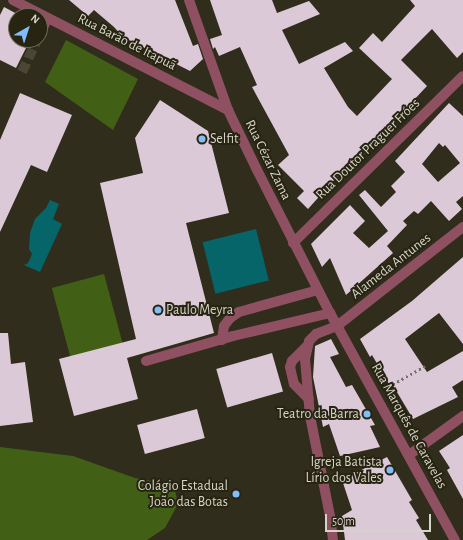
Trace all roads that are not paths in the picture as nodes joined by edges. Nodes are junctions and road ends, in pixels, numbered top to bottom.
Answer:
1 (13, 0) edge
2 (189, 0) edge
3 (28, 8) edge
4 (48, 19) edge
5 (463, 76) edge
6 (228, 110) junction
7 (463, 227) edge
8 (293, 242) junction
9 (318, 290) junction
10 (330, 313) junction
11 (337, 326) junction
12 (222, 340) junction
13 (308, 345) junction
14 (146, 361) dead end
15 (309, 398) junction
16 (463, 416) edge
17 (409, 455) junction
18 (333, 540) edge
19 (455, 540) edge

1 - 3 street, Rua Barão de Itapuã
2 - 6 street, Rua Cézar Zama
4 - 6 street, Rua Barão de Itapuã
5 - 8 street, Rua Doutor Praguer Fróes
6 - 8 street, Rua Cézar Zama
7 - 11 street, Alameda Antunes
8 - 9 street, Rua Cézar Zama
9 - 10 street, Rua Cézar Zama
9 - 12 street
10 - 11 street, Rua Cézar Zama
10 - 12 street
11 - 13 street, Alameda Antunes
11 - 17 street, Rua Marquês de Caravelas
12 - 14 street
13 - 15 street
13 - 15 street, Alameda Antunes
15 - 18 street
16 - 17 street
17 - 19 street, Rua Marquês de Caravelas

